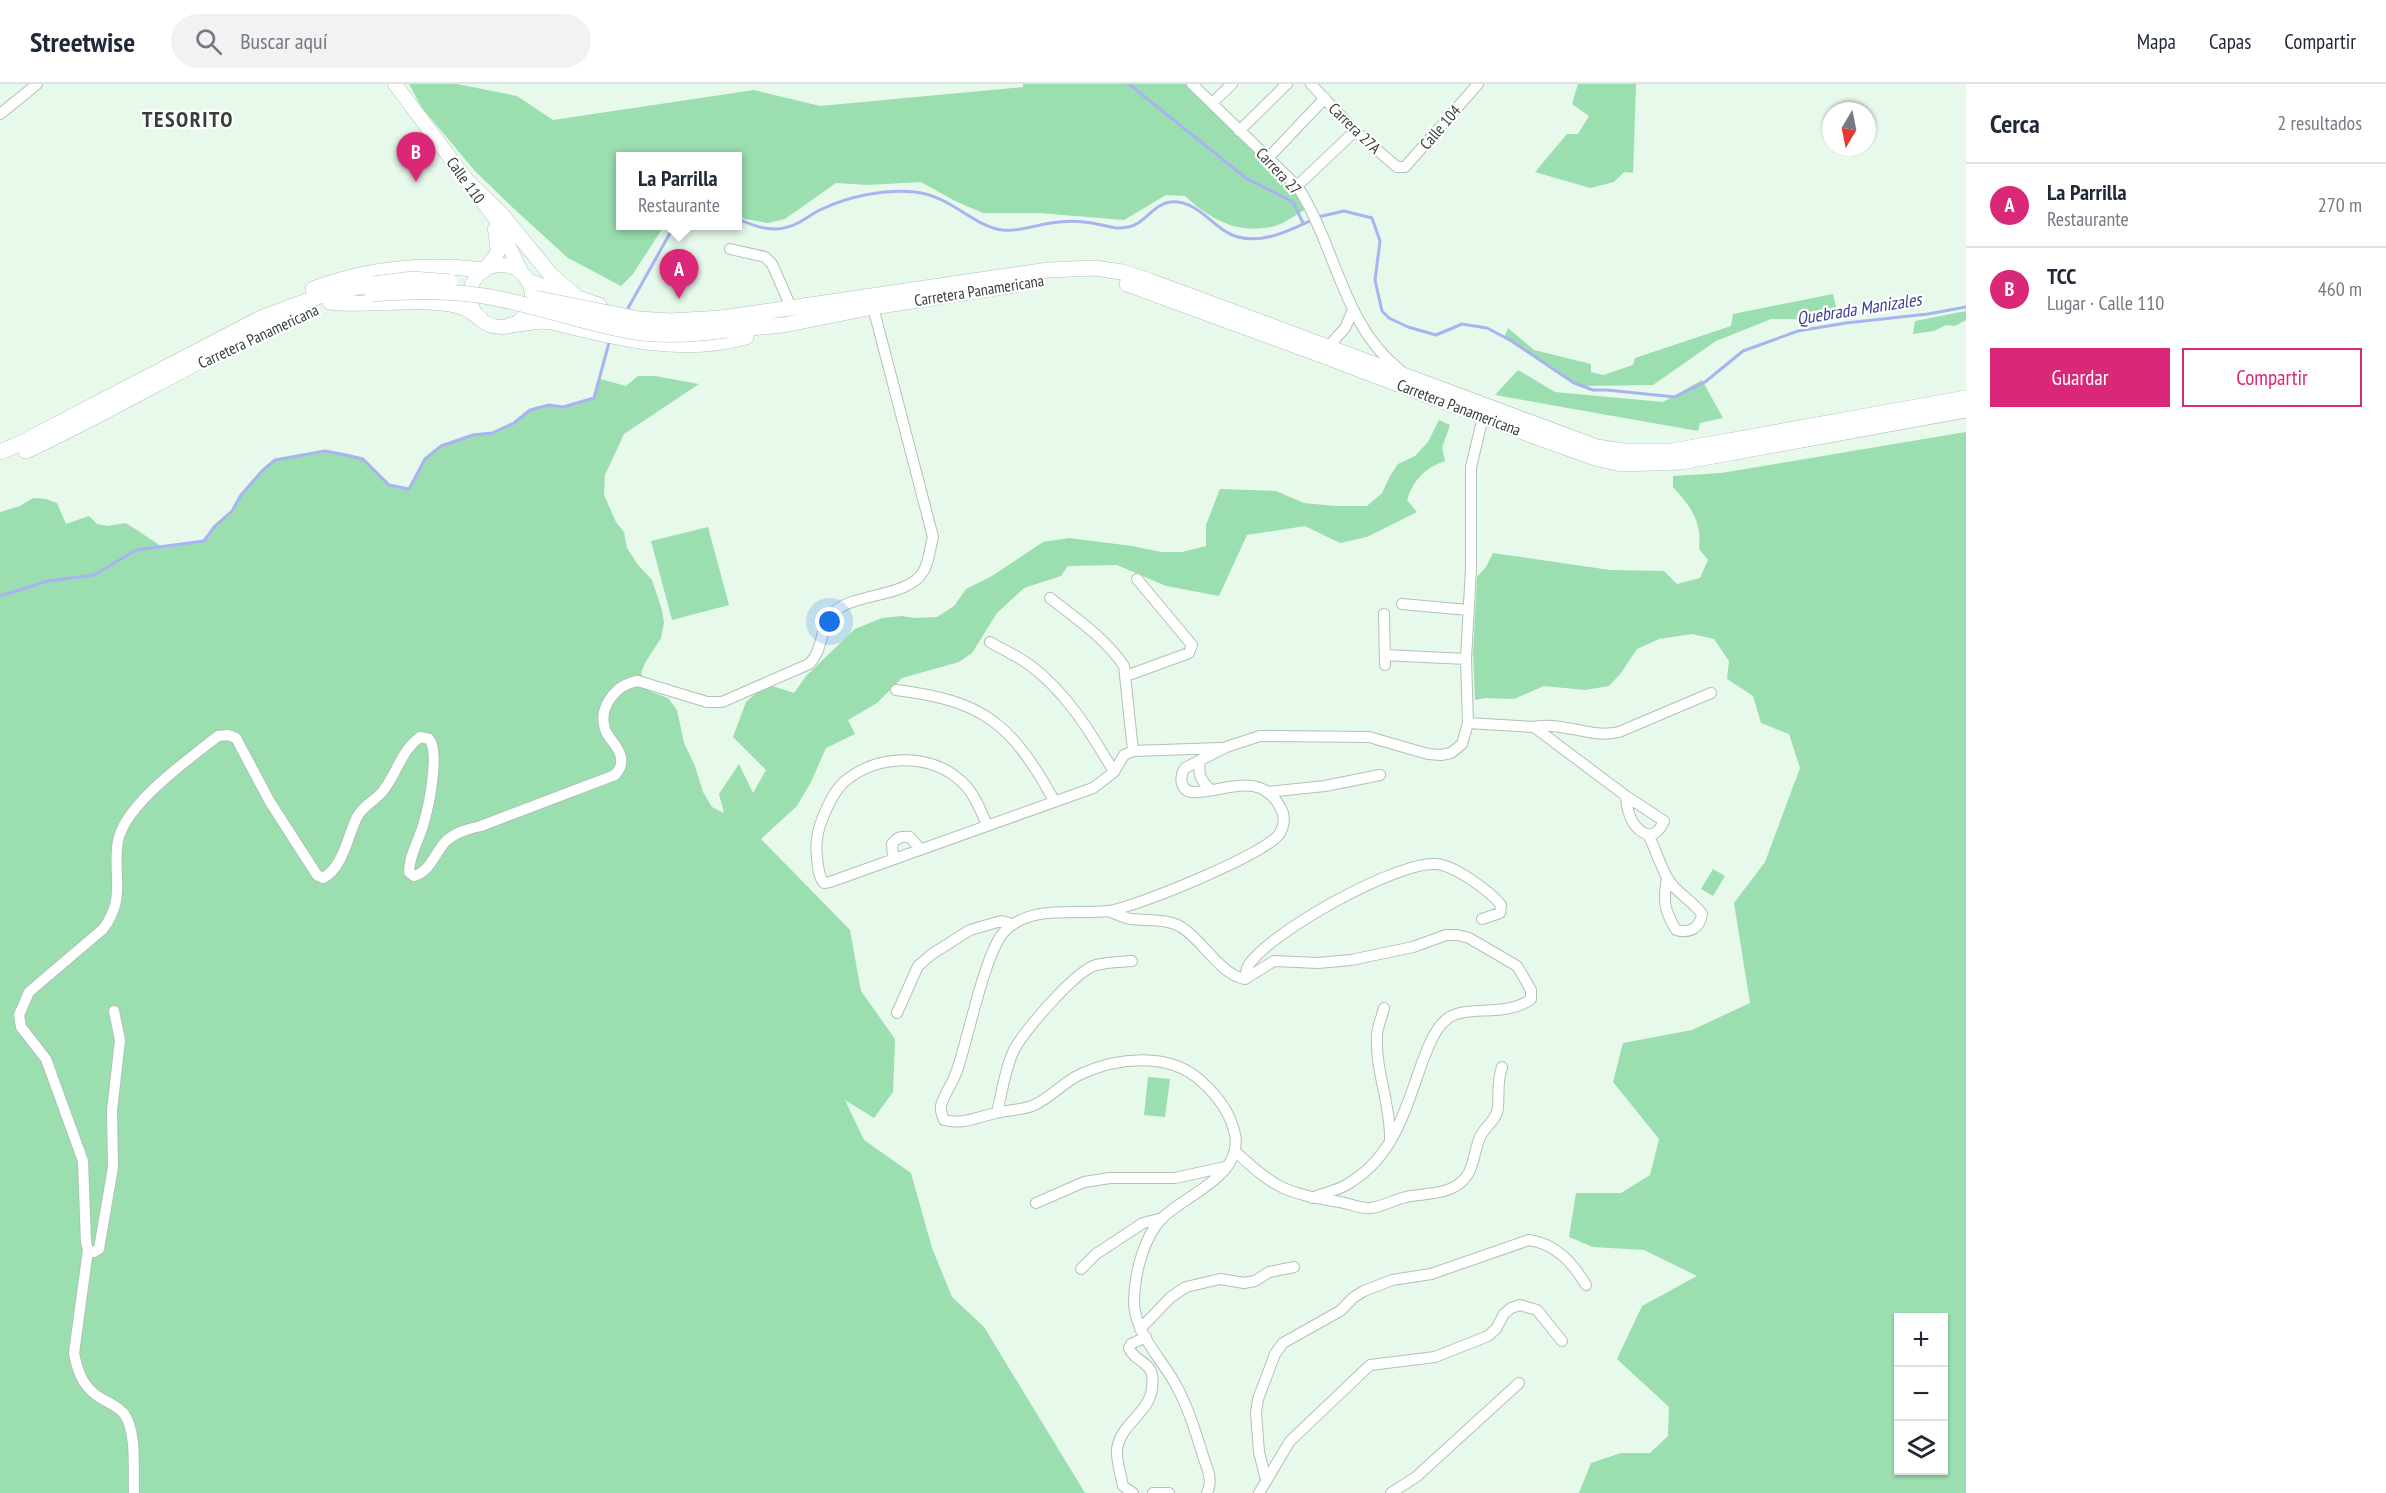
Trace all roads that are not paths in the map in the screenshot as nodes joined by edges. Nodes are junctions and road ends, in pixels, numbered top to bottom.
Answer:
1 (37, 84) edge
2 (395, 84) edge
3 (1192, 84) edge
4 (1232, 84) edge
5 (1287, 84) edge
6 (1311, 84) edge
7 (1478, 84) edge
8 (1325, 98) junction
9 (1212, 103) junction
10 (0, 114) edge
11 (1239, 130) junction
12 (1355, 130) junction
13 (1269, 157) junction
14 (1402, 168) joint
15 (468, 182) junction
16 (1297, 186) junction
17 (495, 218) junction
18 (730, 249) dead end
19 (485, 270) junction
20 (525, 277) junction
21 (372, 289) junction
22 (578, 299) junction
23 (330, 302) junction
24 (790, 307) junction
25 (873, 307) junction
26 (286, 308) junction
27 (1353, 310) junction
28 (763, 313) junction
29 (480, 318) junction
30 (724, 324) junction
31 (510, 325) junction
32 (783, 325) junction
33 (1328, 347) junction
34 (1407, 376) junction
35 (1966, 398) edge
36 (1966, 410) edge
37 (1483, 417) junction
38 (0, 452) edge
39 (0, 462) edge
40 (1137, 579) dead end
41 (1050, 598) dead end
42 (1402, 604) dead end
43 (1468, 610) junction
44 (1384, 614) dead end
45 (990, 642) dead end
46 (1466, 659) junction
47 (1126, 676) junction
48 (896, 690) dead end
49 (1711, 693) dead end
50 (1468, 723) junction
51 (1534, 727) junction
52 (1226, 747) junction
53 (1133, 751) junction
54 (1200, 760) junction
55 (1114, 772) junction
56 (1380, 775) dead end
57 (1210, 789) junction
58 (1267, 792) junction
59 (1626, 796) junction
60 (1056, 802) junction
61 (987, 825) junction
62 (1648, 835) junction
63 (920, 849) junction
64 (893, 859) junction
65 (1667, 878) junction
66 (1109, 911) junction
67 (1482, 919) dead end
68 (1013, 924) junction
69 (1132, 961) dead end
70 (1245, 979) junction
71 (1384, 1008) dead end
72 (114, 1011) dead end
73 (897, 1013) dead end
74 (1502, 1067) dead end
75 (997, 1112) junction
76 (1390, 1144) junction
77 (1235, 1151) junction
78 (1225, 1167) junction
79 (1312, 1198) junction
80 (1036, 1203) dead end
81 (1163, 1218) junction
82 (88, 1250) junction
83 (1294, 1267) dead end
84 (1081, 1269) dead end
85 (1586, 1285) dead end
86 (1143, 1333) junction
87 (1562, 1341) dead end
88 (1519, 1383) dead end
89 (1266, 1480) junction
90 (134, 1493) edge
91 (1133, 1493) edge
92 (1153, 1493) edge
93 (1169, 1493) edge
94 (1207, 1493) edge
95 (1259, 1493) edge
96 (1391, 1493) edge

1 - 10 street
2 - 15 main road, Calle 110
3 - 9 street, Carrera 27
4 - 9 street
5 - 11 street
6 - 8 street, Carrera 27A
7 - 14 street, Calle 104
8 - 12 street, Carrera 27A
8 - 13 street
9 - 11 street, Carrera 27
11 - 13 street, Carrera 27
12 - 14 street, Carrera 27A
12 - 16 street
13 - 16 street, Carrera 27
15 - 17 main road, Calle 110
15 - 22 highway
16 - 27 street, Carrera 27
17 - 19 main road
17 - 20 main road, Calle 110
18 - 24 street
19 - 20 main road
19 - 26 highway
19 - 29 main road
20 - 22 highway
20 - 31 main road
21 - 23 highway, Carretera Panamericana
21 - 26 highway, Carretera Panamericana
21 - 30 highway, Carretera Panamericana, bridge
22 - 28 highway
23 - 29 highway
23 - 39 highway, Carretera Panamericana
24 - 28 highway, Carretera Panamericana
24 - 33 highway, Carretera Panamericana
25 - 32 highway, Carretera Panamericana
25 - 37 highway, Carretera Panamericana
25 - 82 street
26 - 38 highway, Carretera Panamericana
27 - 33 street
27 - 34 street, Carrera 27
28 - 30 highway, Carretera Panamericana
29 - 31 main road
30 - 32 highway, Carretera Panamericana
31 - 32 highway
33 - 34 highway, Carretera Panamericana
34 - 35 highway, Carretera Panamericana
36 - 37 highway, Carretera Panamericana
37 - 43 street
40 - 47 street
41 - 47 street
42 - 43 street
43 - 46 street
44 - 46 street
45 - 55 street
46 - 50 street
47 - 53 street
48 - 60 street
49 - 51 street
50 - 51 street
50 - 52 street
51 - 59 street
52 - 53 street
52 - 54 street
53 - 55 street
54 - 57 street
54 - 57 street
55 - 60 street
56 - 58 street
57 - 58 street
58 - 66 street
59 - 62 street
59 - 62 street
60 - 61 street
61 - 63 street
61 - 64 street
62 - 65 street
63 - 64 street
63 - 64 street
65 - 65 street
66 - 68 street
66 - 70 street
67 - 70 street
68 - 73 street
68 - 75 street
69 - 75 street
70 - 76 street
71 - 76 street
72 - 82 street
74 - 79 street
75 - 77 street
76 - 79 street
77 - 78 street
77 - 79 street
78 - 80 street
78 - 81 street
81 - 84 street
81 - 86 street
82 - 90 street
83 - 86 street
85 - 89 street
86 - 91 street
86 - 94 street
87 - 89 street
88 - 96 street
89 - 95 street
92 - 93 street

